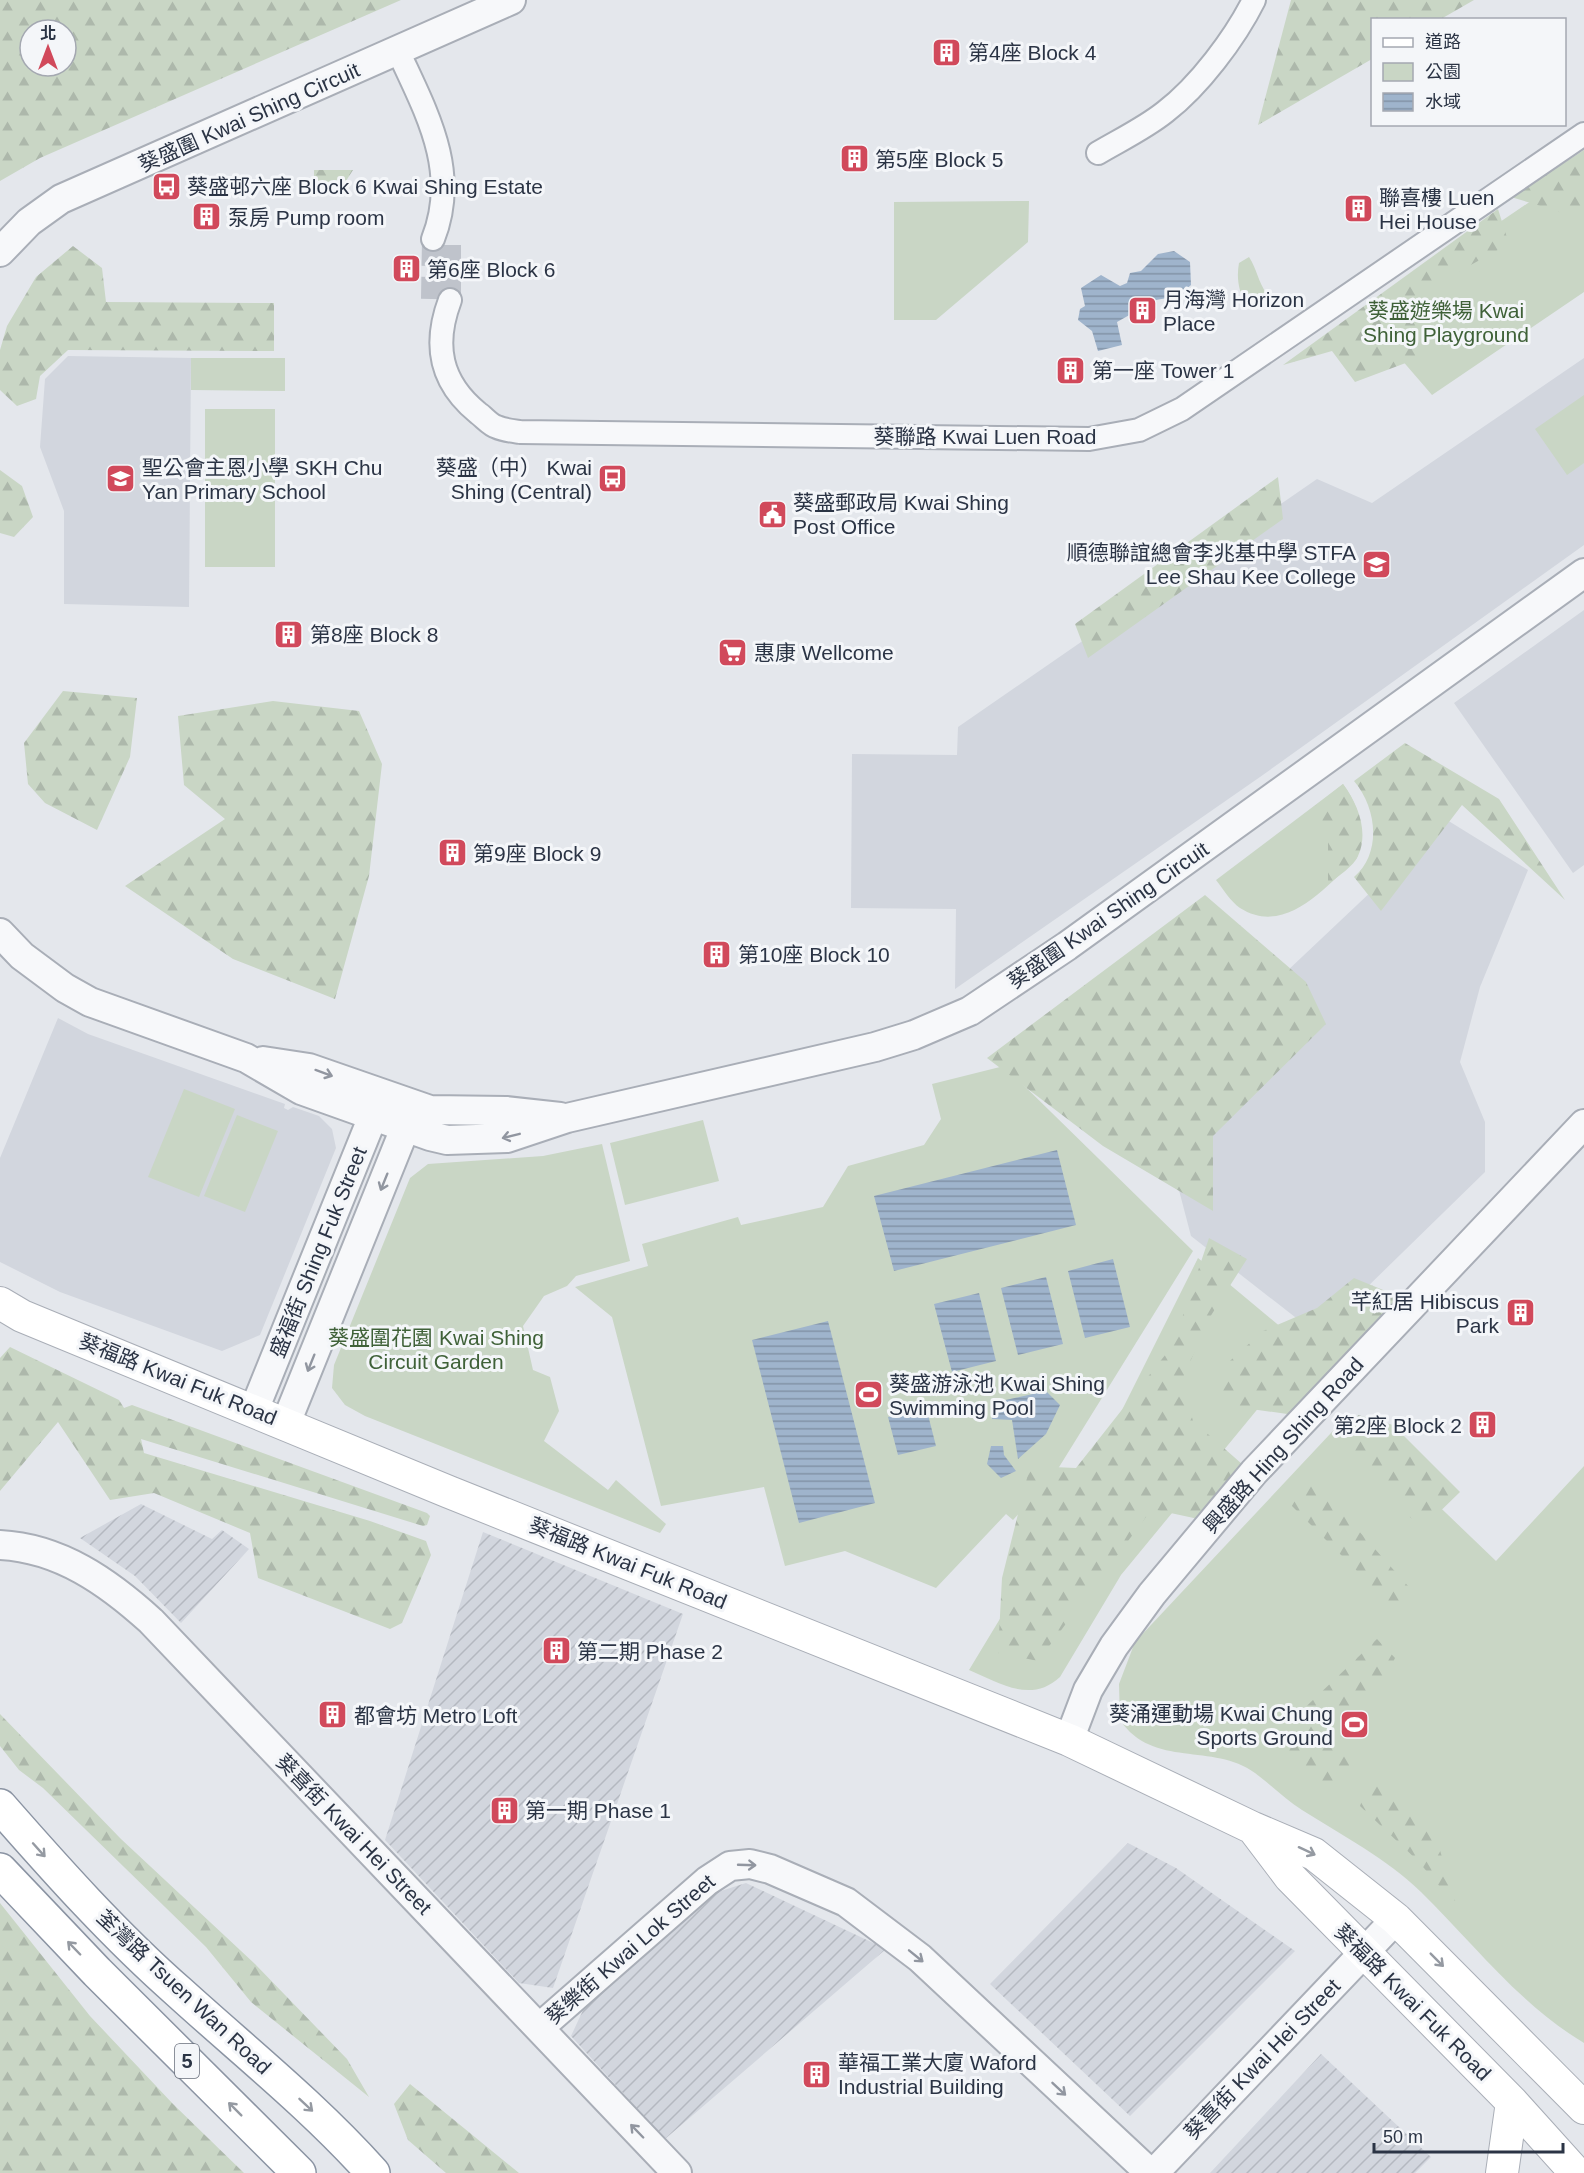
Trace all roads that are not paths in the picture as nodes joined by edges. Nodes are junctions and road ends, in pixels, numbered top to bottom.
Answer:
1 (511, 0) edge
2 (1254, 0) edge
3 (398, 51) junction
4 (1584, 134) edge
5 (1098, 153) dead end
6 (442, 239) tunnel mouth
7 (0, 252) edge
8 (441, 299) tunnel mouth
9 (1584, 573) edge
10 (0, 933) edge
11 (378, 1105) junction
12 (410, 1117) junction
13 (1584, 1124) edge
14 (0, 1303) edge
15 (254, 1410) junction
16 (286, 1423) junction
17 (0, 1545) edge
18 (1069, 1740) junction
19 (0, 1806) edge
20 (1253, 1828) junction
21 (0, 1870) edge
22 (1396, 1919) junction
23 (1365, 1951) junction
24 (539, 2028) junction
25 (1549, 2071) junction
26 (1584, 2075) edge
27 (1512, 2102) junction
28 (1584, 2108) edge
29 (339, 2136) junction
30 (288, 2166) edge
31 (373, 2173) edge
32 (395, 2173) edge
33 (677, 2173) edge
34 (1152, 2173) edge
35 (1502, 2173) edge
36 (1576, 2173) edge

1 - 3 street, 葵盛圍 Kwai Shing Circuit
2 - 5 street
3 - 6 street
3 - 7 street, 葵盛圍 Kwai Shing Circuit
4 - 8 street, 葵聯路 Kwai Luen Road
9 - 12 street, 葵盛圍 Kwai Shing Circuit
10 - 11 street, 葵盛圍 Kwai Shing Circuit
11 - 12 street, 葵盛圍 Kwai Shing Circuit
11 - 15 street, 盛福街 Shing Fuk Street
12 -> 16 street, 盛福街 Shing Fuk Street
13 - 18 street, 興盛路 Hing Shing Road
14 - 15 main road, 葵福路 Kwai Fuk Road
15 - 16 main road, 葵福路 Kwai Fuk Road
16 - 18 main road, 葵福路 Kwai Fuk Road
17 - 24 street, 葵喜街 Kwai Hei Street
18 - 20 main road, 葵福路 Kwai Fuk Road
19 -> 29 highway, 荃灣路 Tsuen Wan Road / 5
20 -> 22 main road, 葵福路 Kwai Fuk Road
20 - 23 main road, 葵福路 Kwai Fuk Road
30 -> 21 highway, 荃灣路 Tsuen Wan Road / 5
22 - 23 street, 葵喜街 Kwai Hei Street
22 -> 25 main road, 葵福路 Kwai Fuk Road
23 - 27 main road, 葵福路 Kwai Fuk Road
23 - 34 street, 葵喜街 Kwai Hei Street
33 -> 24 street, 葵喜街 Kwai Hei Street
24 -> 34 street, 葵樂街 Kwai Lok Street
25 - 26 main road
25 - 28 main road, 葵福路 Kwai Fuk Road
27 - 35 main road
27 - 36 main road, 葵福路 Kwai Fuk Road
29 - 31 highway, 荃灣路 Tsuen Wan Road / 5
29 - 32 highway

